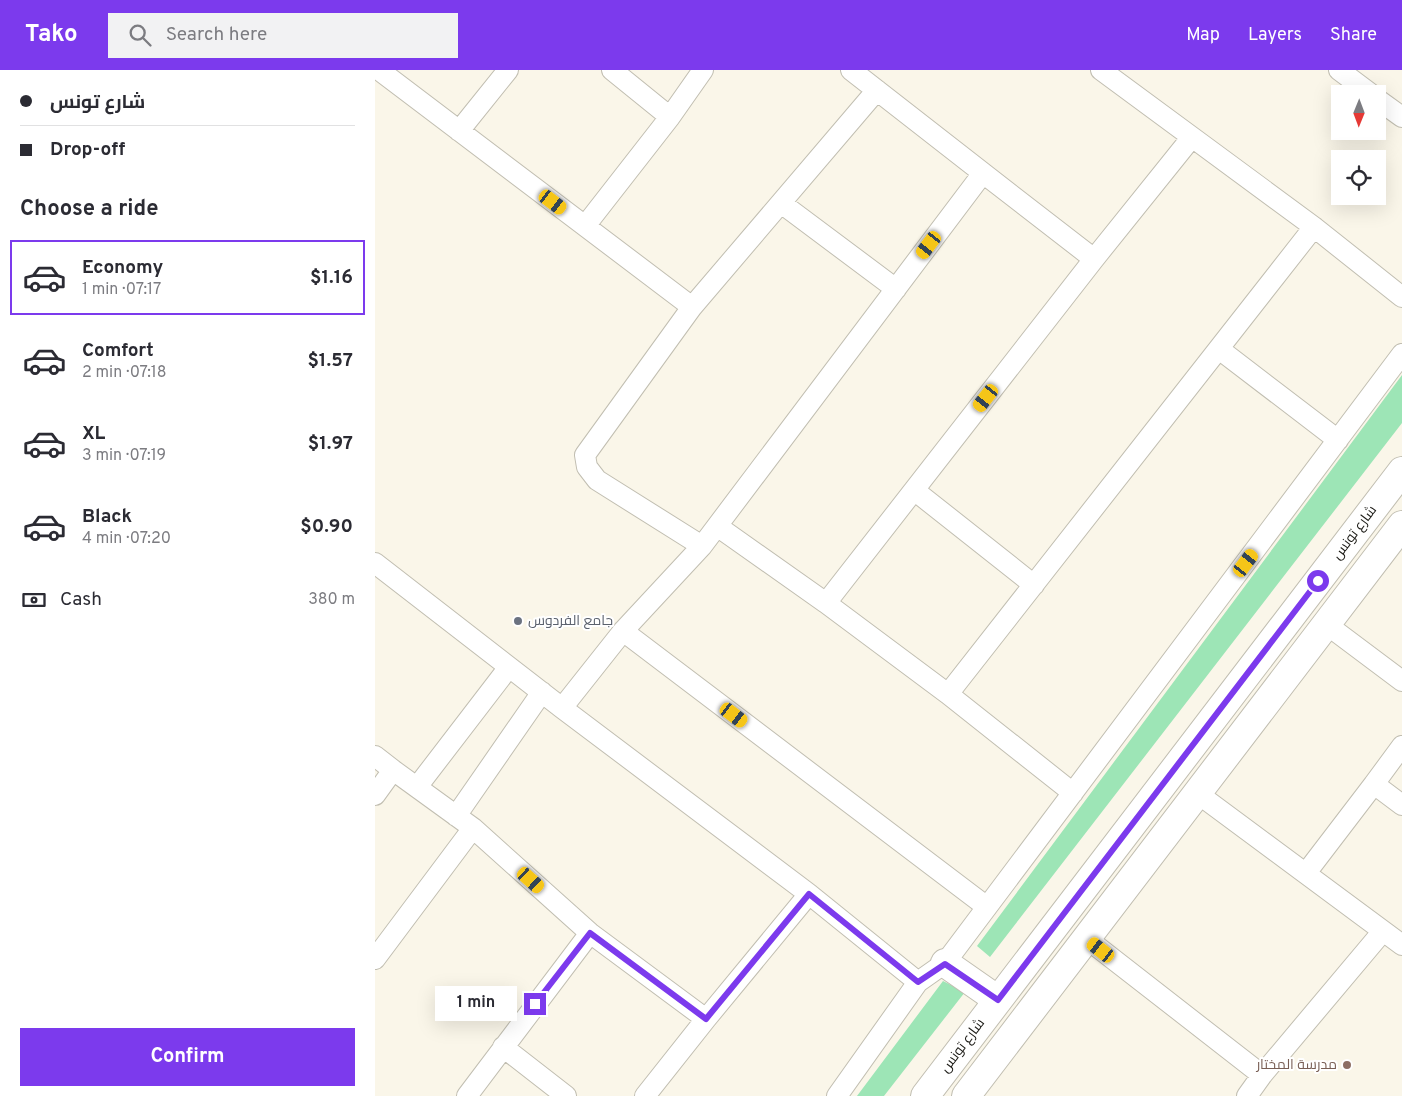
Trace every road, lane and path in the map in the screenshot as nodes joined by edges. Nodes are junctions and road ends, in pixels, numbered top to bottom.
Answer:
1 (379, 70) edge
2 (508, 70) edge
3 (612, 70) edge
4 (703, 70) edge
5 (851, 70) edge
6 (1101, 70) edge
7 (1339, 70) edge
8 (1359, 85) edge
9 (877, 90) junction
10 (1386, 105) edge
11 (671, 117) junction
12 (1402, 117) edge
13 (459, 131) junction
14 (1192, 137) junction
15 (983, 173) junction
16 (781, 203) junction
17 (585, 226) junction
18 (1314, 227) junction
19 (1094, 259) junction
20 (896, 288) junction
21 (1402, 297) edge
22 (692, 307) junction
23 (1219, 349) junction
24 (1402, 354) edge
25 (1338, 440) junction
26 (1402, 471) edge
27 (914, 490) junction
28 (717, 526) junction
29 (1399, 534) edge
30 (702, 546) junction
31 (375, 563) edge
32 (1034, 585) junction
33 (826, 603) junction
34 (1326, 624) junction
35 (623, 631) junction
36 (509, 666) junction
37 (1402, 681) edge
38 (542, 692) junction
39 (948, 694) junction
40 (563, 708) junction
41 (1402, 746) edge
42 (375, 756) edge
43 (393, 770) junction
44 (1374, 784) junction
45 (417, 787) junction
46 (1073, 793) junction
47 (1197, 793) junction
48 (375, 795) edge
49 (1402, 805) edge
50 (456, 816) junction
51 (473, 828) junction
52 (1115, 847) junction
53 (1140, 868) junction
54 (1305, 873) junction
55 (809, 894) junction
56 (987, 908) junction
57 (1383, 931) junction
58 (590, 933) junction
59 (1086, 938) junction
60 (1402, 946) edge
61 (375, 959) edge
62 (945, 964) junction
63 (918, 982) junction
64 (998, 1000) junction
65 (706, 1019) junction
66 (503, 1047) junction
67 (1262, 1075) junction
68 (467, 1096) edge
69 (566, 1096) edge
70 (645, 1096) edge
71 (837, 1096) edge
72 (925, 1096) edge
73 (966, 1096) edge
74 (1247, 1096) edge

1 - 13 street
2 - 13 street
3 - 11 street
4 - 11 street
5 - 9 street
6 - 14 street
7 - 8 street
9 - 15 street
9 - 16 street
10 - 12 street
11 - 17 street
13 - 17 street
14 - 18 street
14 - 19 street
15 - 19 street
15 - 20 street
16 - 20 street
16 - 22 street
17 - 22 street
18 - 21 street
18 - 23 street
19 - 27 street
20 - 28 street
22 - 30 street
23 - 25 street
23 - 32 street
24 - 25 street
25 - 46 street
26 - 52 street, شارع تونس
27 - 32 street
27 - 33 street
28 - 30 street
28 - 33 street
29 - 34 street
30 - 35 street
31 - 36 street
32 - 39 street
33 - 39 street
34 - 37 street
34 - 47 street
35 - 40 street
35 - 56 street
36 - 38 street
36 - 45 street
38 - 40 street
38 - 50 street
39 - 46 street
40 - 55 street
41 - 44 street
42 - 43 street
43 - 45 street
43 - 48 street
44 - 49 street
44 - 54 street
45 - 50 street
46 - 56 street
47 - 53 street
47 - 54 street
50 - 51 street
51 - 58 street
51 - 61 street
52 - 53 street
52 - 64 street, شارع تونس
53 - 59 street
54 - 57 street
55 - 63 street
55 - 65 street
56 - 62 street
57 - 60 street
57 - 67 street
58 - 65 street
58 - 66 street
59 - 67 street
59 - 73 street
62 - 63 street
62 - 64 street
63 - 71 street
64 - 72 street, شارع تونس
65 - 70 street
66 - 68 street
66 - 69 street
67 - 74 street

